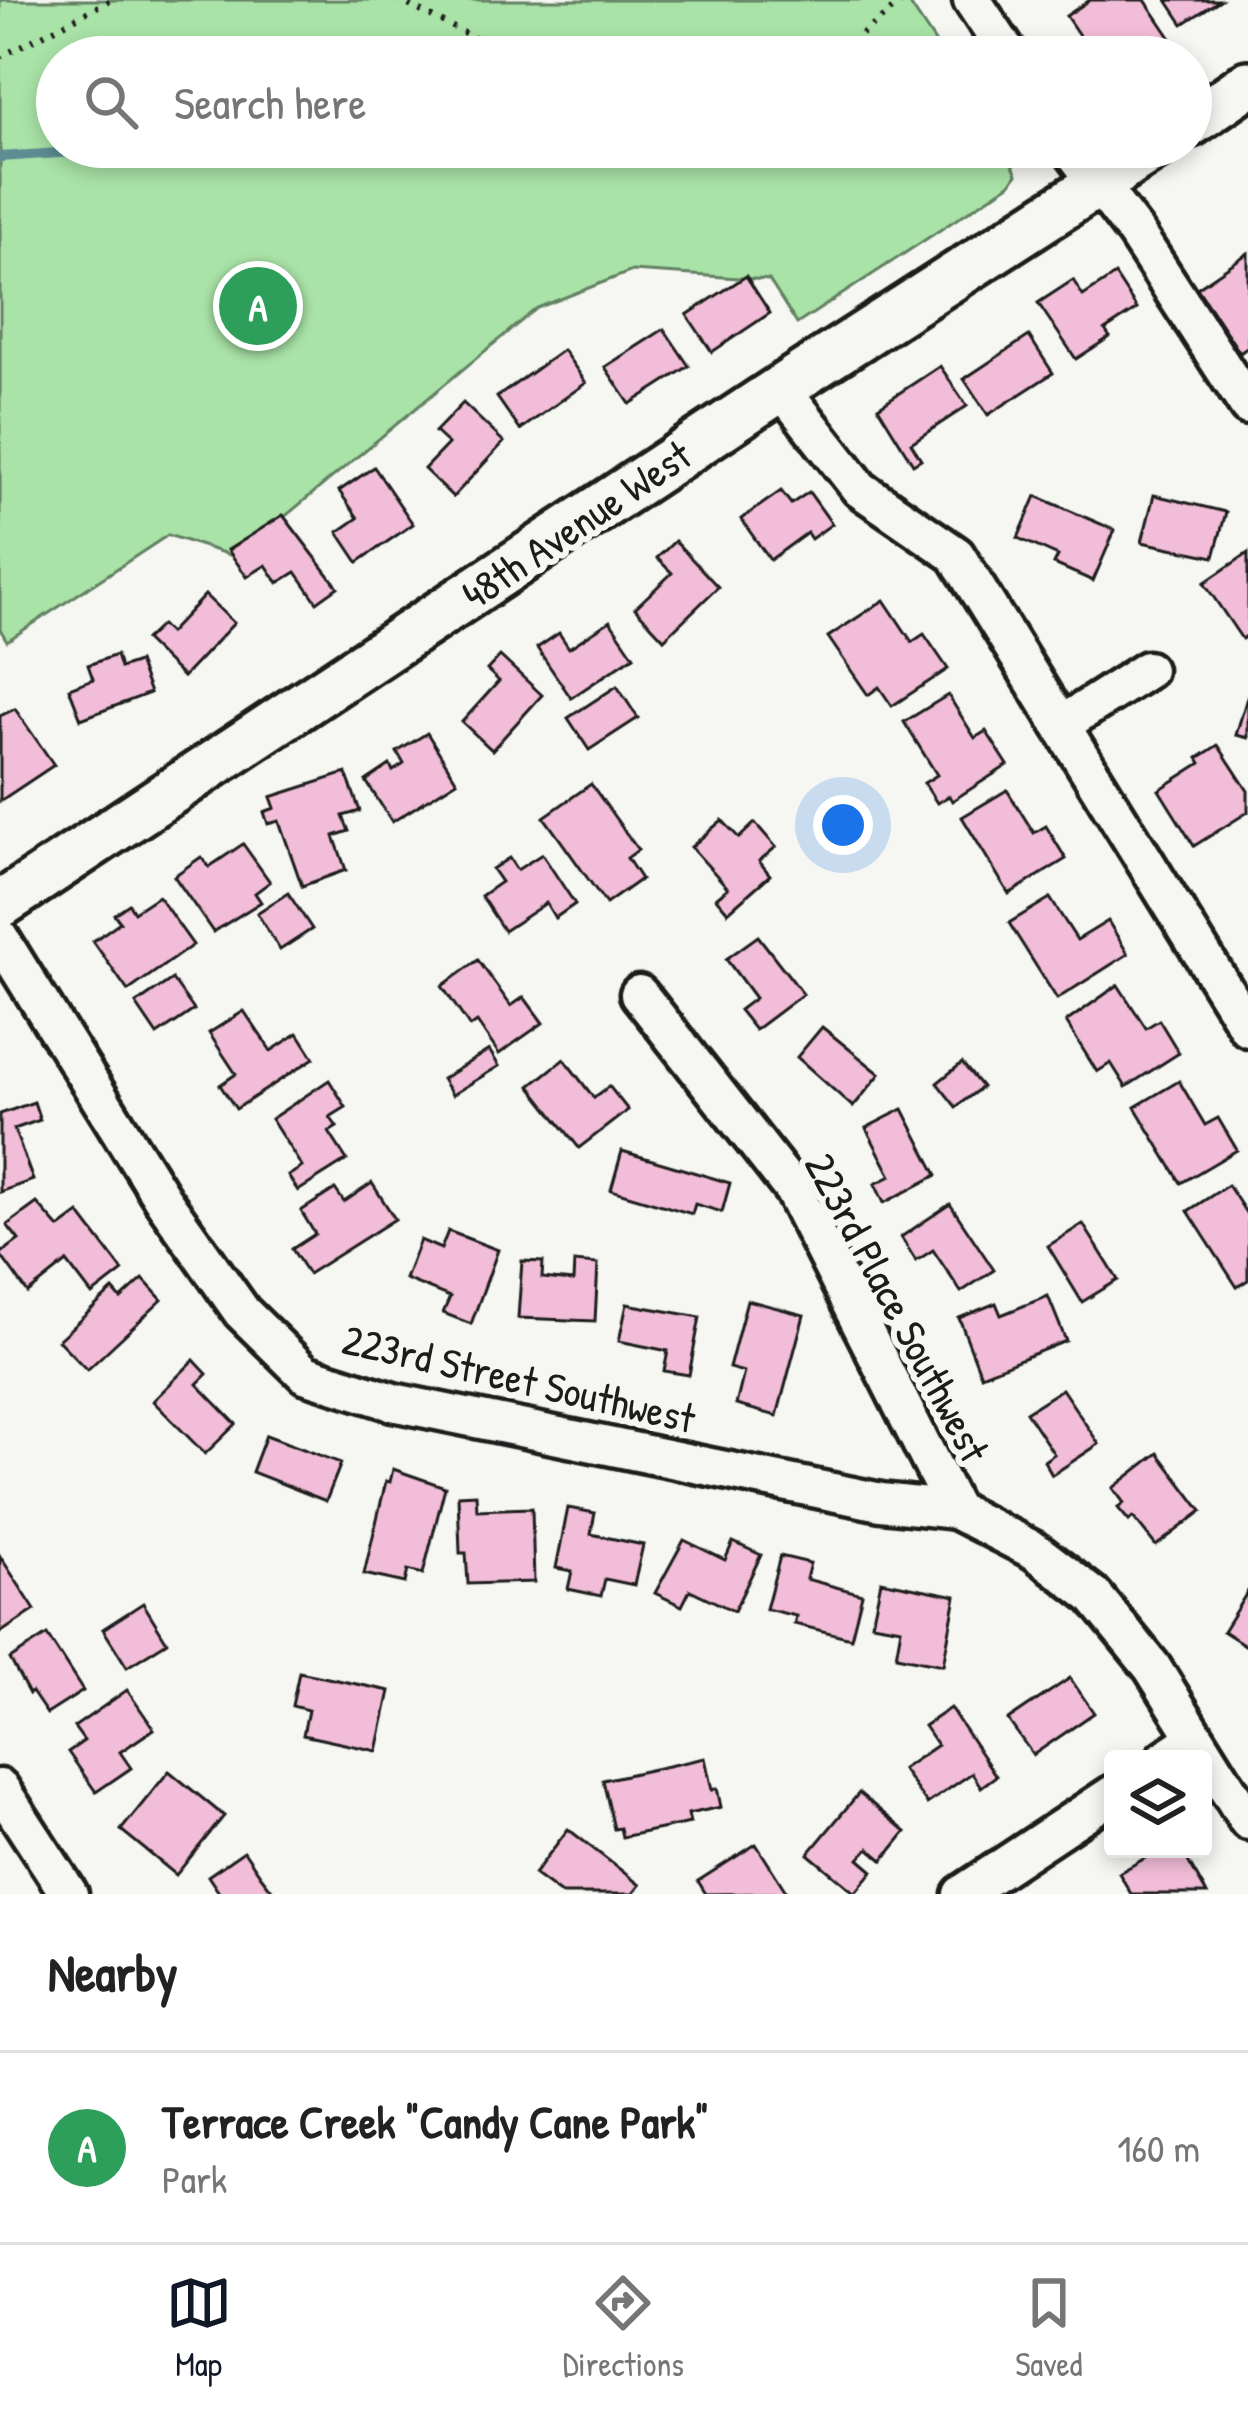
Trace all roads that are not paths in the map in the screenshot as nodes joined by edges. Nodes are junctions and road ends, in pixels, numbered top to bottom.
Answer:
1 (972, 0) edge
2 (996, 36) edge
3 (1248, 84) edge
4 (1212, 109) edge
5 (1085, 168) edge
6 (1124, 168) edge
7 (1097, 186) junction
8 (781, 388) junction
9 (1248, 406) edge
10 (1147, 670) dead end
11 (1060, 725) junction
12 (0, 905) edge
13 (0, 938) edge
14 (639, 994) dead end
15 (1248, 1028) edge
16 (955, 1510) junction
17 (1180, 1749) edge
18 (0, 1788) edge
19 (1104, 1800) edge
20 (1248, 1821) edge
21 (69, 1894) edge
22 (962, 1894) edge

1 - 2 street
3 - 4 main road
5 - 7 street
6 - 7 main road, 48th Avenue West
7 - 8 main road, 48th Avenue West
7 - 9 street
8 - 11 street
8 - 12 main road, 48th Avenue West
10 - 11 street
11 - 15 street
13 - 16 street, 223rd Street Southwest
14 - 16 street, 223rd Place Southwest
16 - 17 street, 223rd Place Southwest
17 - 20 street
18 - 21 street
19 - 22 street

